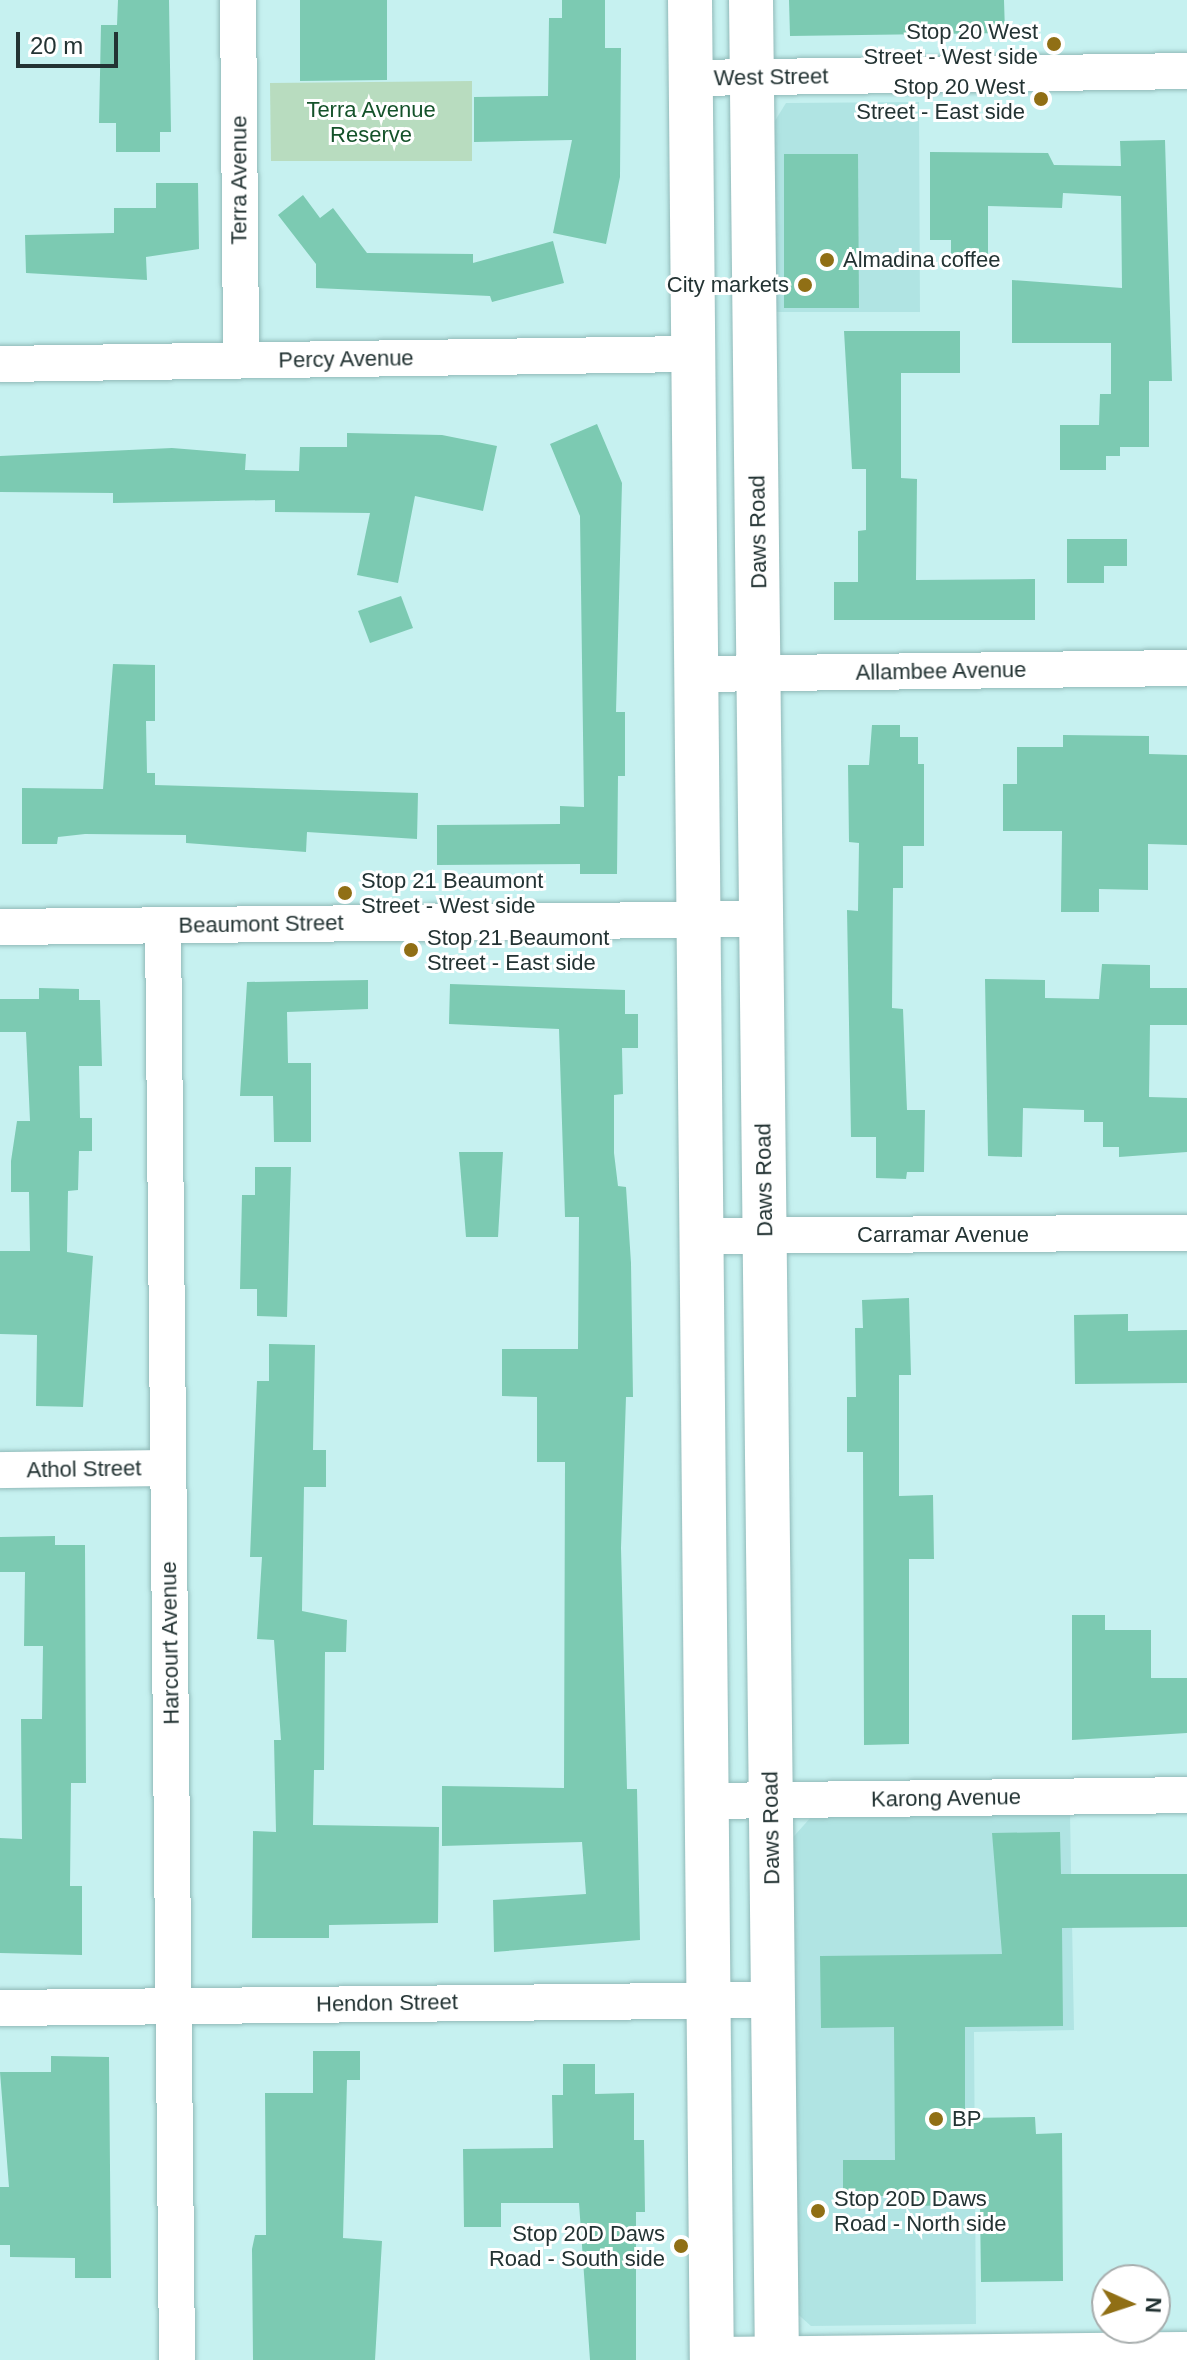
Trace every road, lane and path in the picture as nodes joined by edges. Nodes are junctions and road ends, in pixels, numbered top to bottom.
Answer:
1 (238, 0) edge
2 (690, 0) edge
3 (751, 0) edge
4 (1187, 71) edge
5 (751, 77) junction
6 (690, 78) junction
7 (692, 354) junction
8 (241, 360) junction
9 (0, 364) edge
10 (1187, 668) edge
11 (760, 673) junction
12 (695, 674) junction
13 (762, 919) junction
14 (695, 920) junction
15 (163, 925) junction
16 (0, 927) edge
17 (1187, 1233) edge
18 (699, 1236) junction
19 (765, 1236) junction
20 (168, 1468) junction
21 (0, 1470) edge
22 (1187, 1795) edge
23 (771, 1800) junction
24 (706, 1801) junction
25 (707, 2000) junction
26 (773, 2000) junction
27 (173, 2006) junction
28 (0, 2008) edge
29 (1187, 2350) edge
30 (777, 2357) edge
31 (712, 2358) edge
32 (177, 2360) edge

1 - 8 street, Terra Avenue
2 - 6 main road
3 - 5 main road, Daws Road
4 - 5 street, West Street
5 - 6 street, West Street
5 - 11 main road, Daws Road
6 - 7 main road
7 - 8 street, Percy Avenue
7 - 12 main road
8 - 9 street, Percy Avenue
10 - 11 street, Allambee Avenue
11 - 12 street, Allambee Avenue
11 - 13 main road, Daws Road
12 - 14 main road
13 - 14 street, Beaumont Street
13 - 19 main road, Daws Road
14 - 15 street, Beaumont Street
14 - 18 main road
15 - 16 street, Beaumont Street
15 - 20 street, Harcourt Avenue
17 - 19 street, Carramar Avenue
18 - 19 street, Carramar Avenue
18 - 24 main road
19 - 23 main road, Daws Road
20 - 21 street, Athol Street
20 - 27 street, Harcourt Avenue
22 - 23 street, Karong Avenue
23 - 24 street, Karong Avenue
23 - 26 main road, Daws Road
24 - 25 main road
25 - 26 street, Hendon Street
25 - 27 street, Hendon Street
25 - 31 main road
26 - 30 main road, Daws Road
27 - 28 street, Hendon Street
27 - 32 street, Harcourt Avenue
29 - 30 street
30 - 31 street

